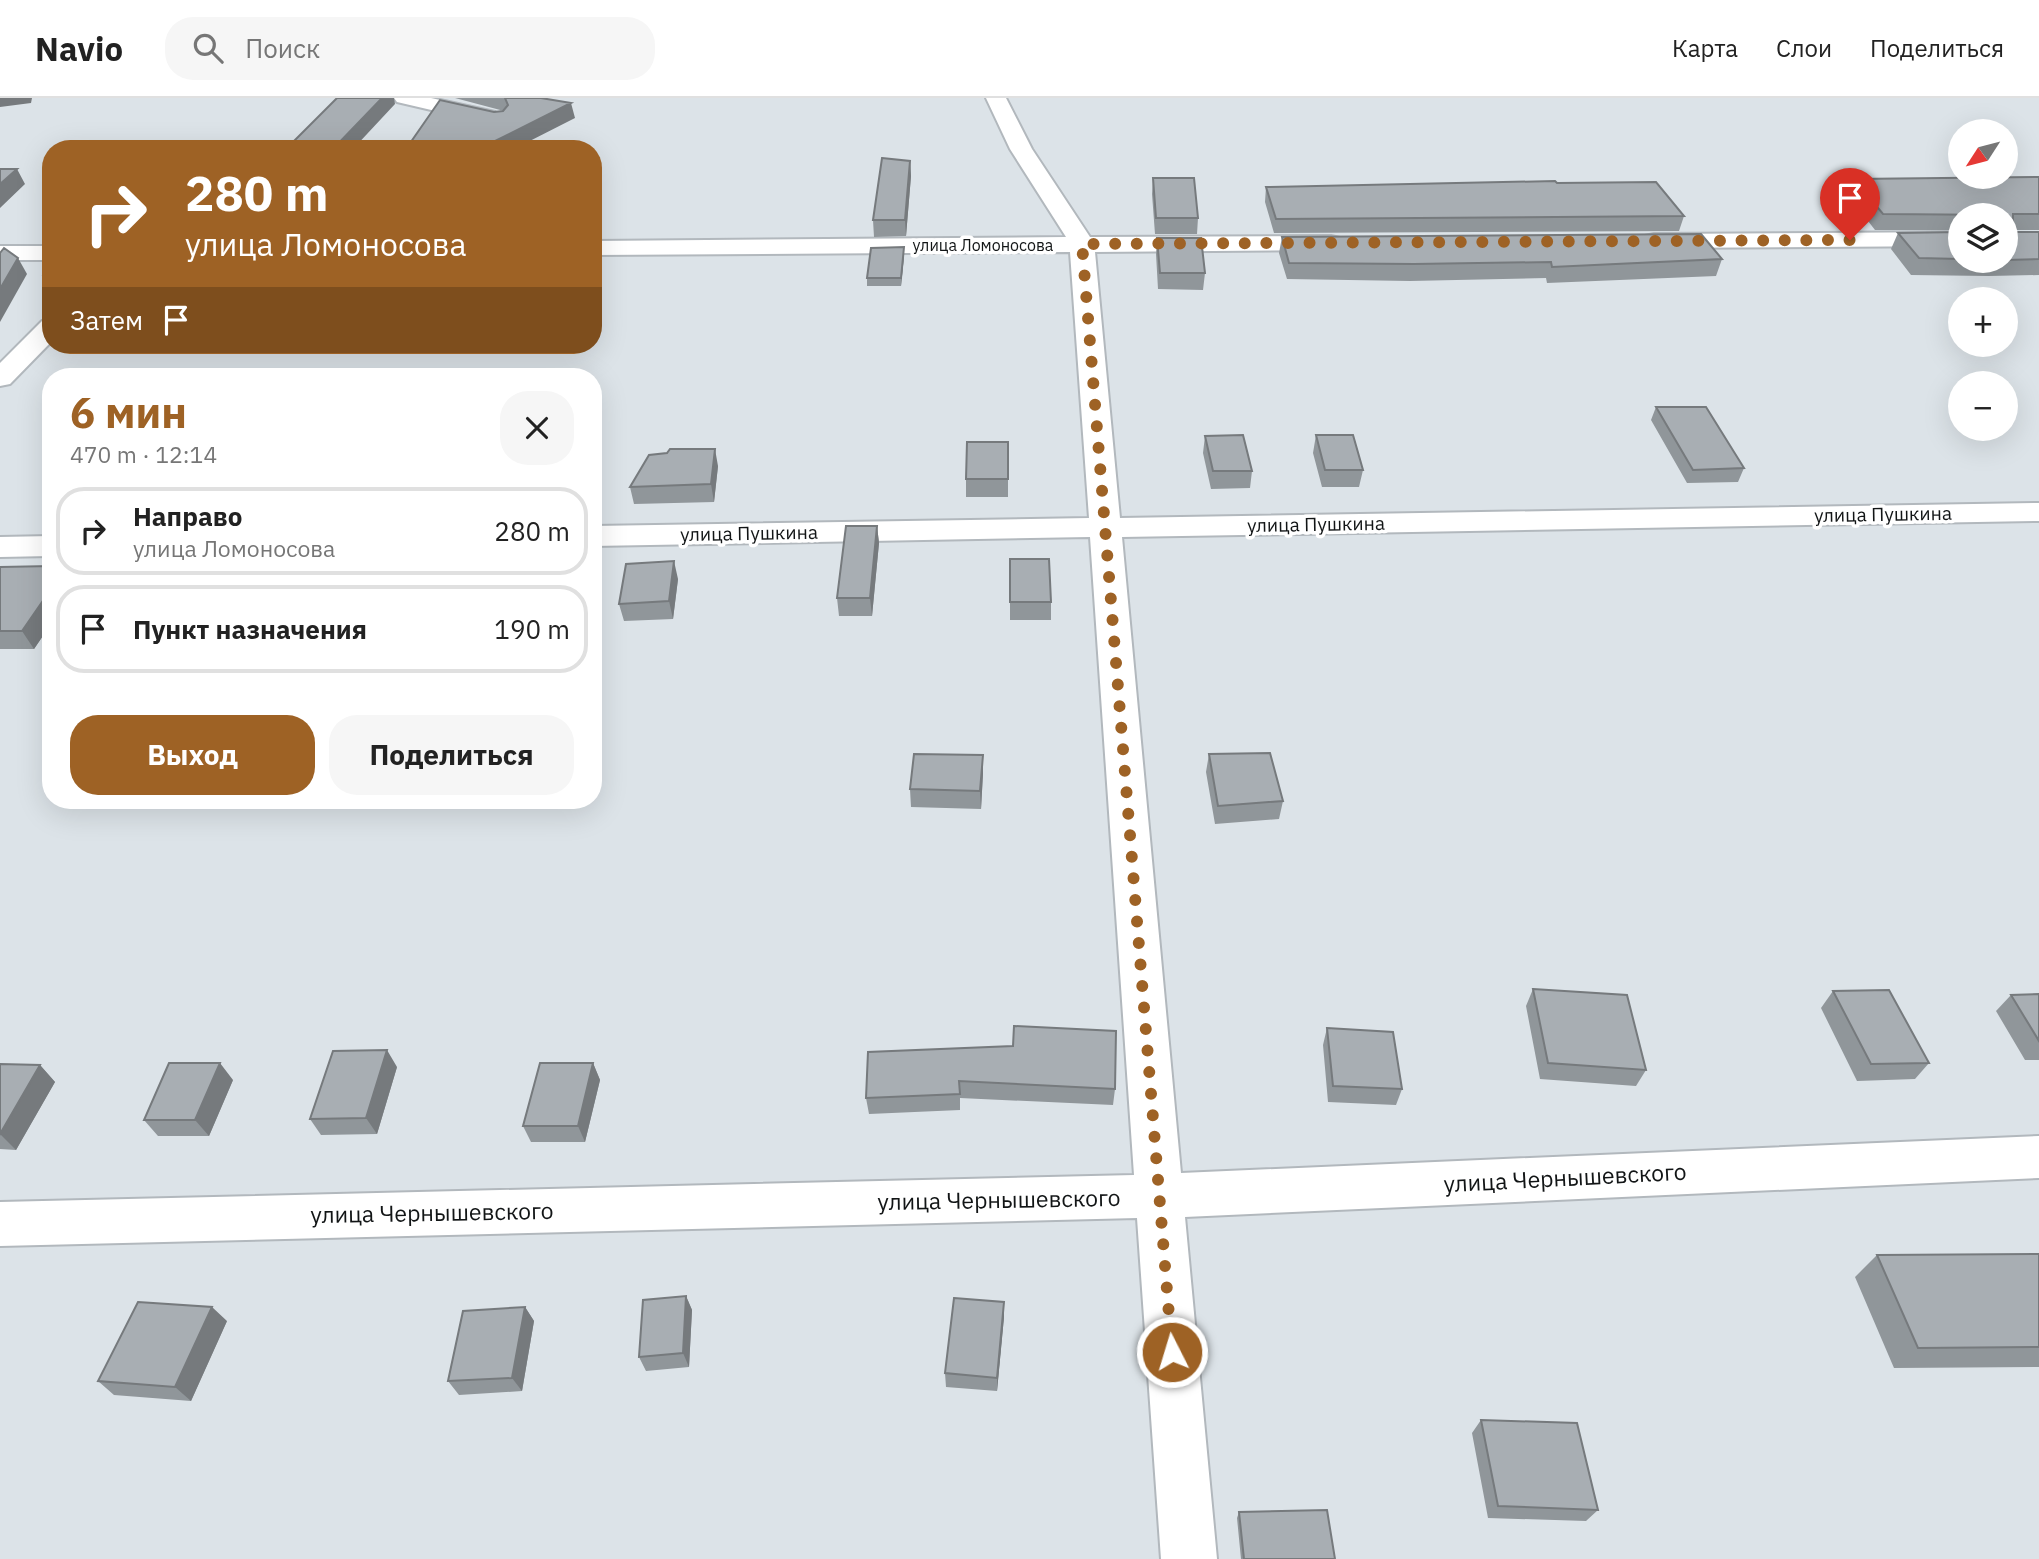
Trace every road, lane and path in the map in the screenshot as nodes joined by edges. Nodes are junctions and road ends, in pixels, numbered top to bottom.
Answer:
1 (404, 98) edge
2 (996, 98) edge
3 (499, 119) edge
4 (1948, 239) edge
5 (1626, 241) edge
6 (1361, 243) edge
7 (1082, 244) junction
8 (602, 248) edge
9 (0, 253) edge
10 (42, 253) edge
11 (42, 336) edge
12 (0, 378) edge
13 (2039, 512) edge
14 (1105, 527) junction
15 (602, 536) edge
16 (42, 546) edge
17 (0, 547) edge
18 (2039, 1157) edge
19 (1160, 1196) junction
20 (0, 1224) edge
21 (1189, 1559) edge

1 - 3 street
2 - 7 street
4 - 5 street
6 - 7 street, улица Ломоносова
7 - 8 street, улица Ломоносова
7 - 14 street
9 - 10 street
11 - 12 street
13 - 14 street, улица Пушкина
14 - 15 street, улица Пушкина
14 - 19 street
16 - 17 street
18 - 19 street, улица Чернышевского
19 - 20 street, улица Чернышевского
19 - 21 street

